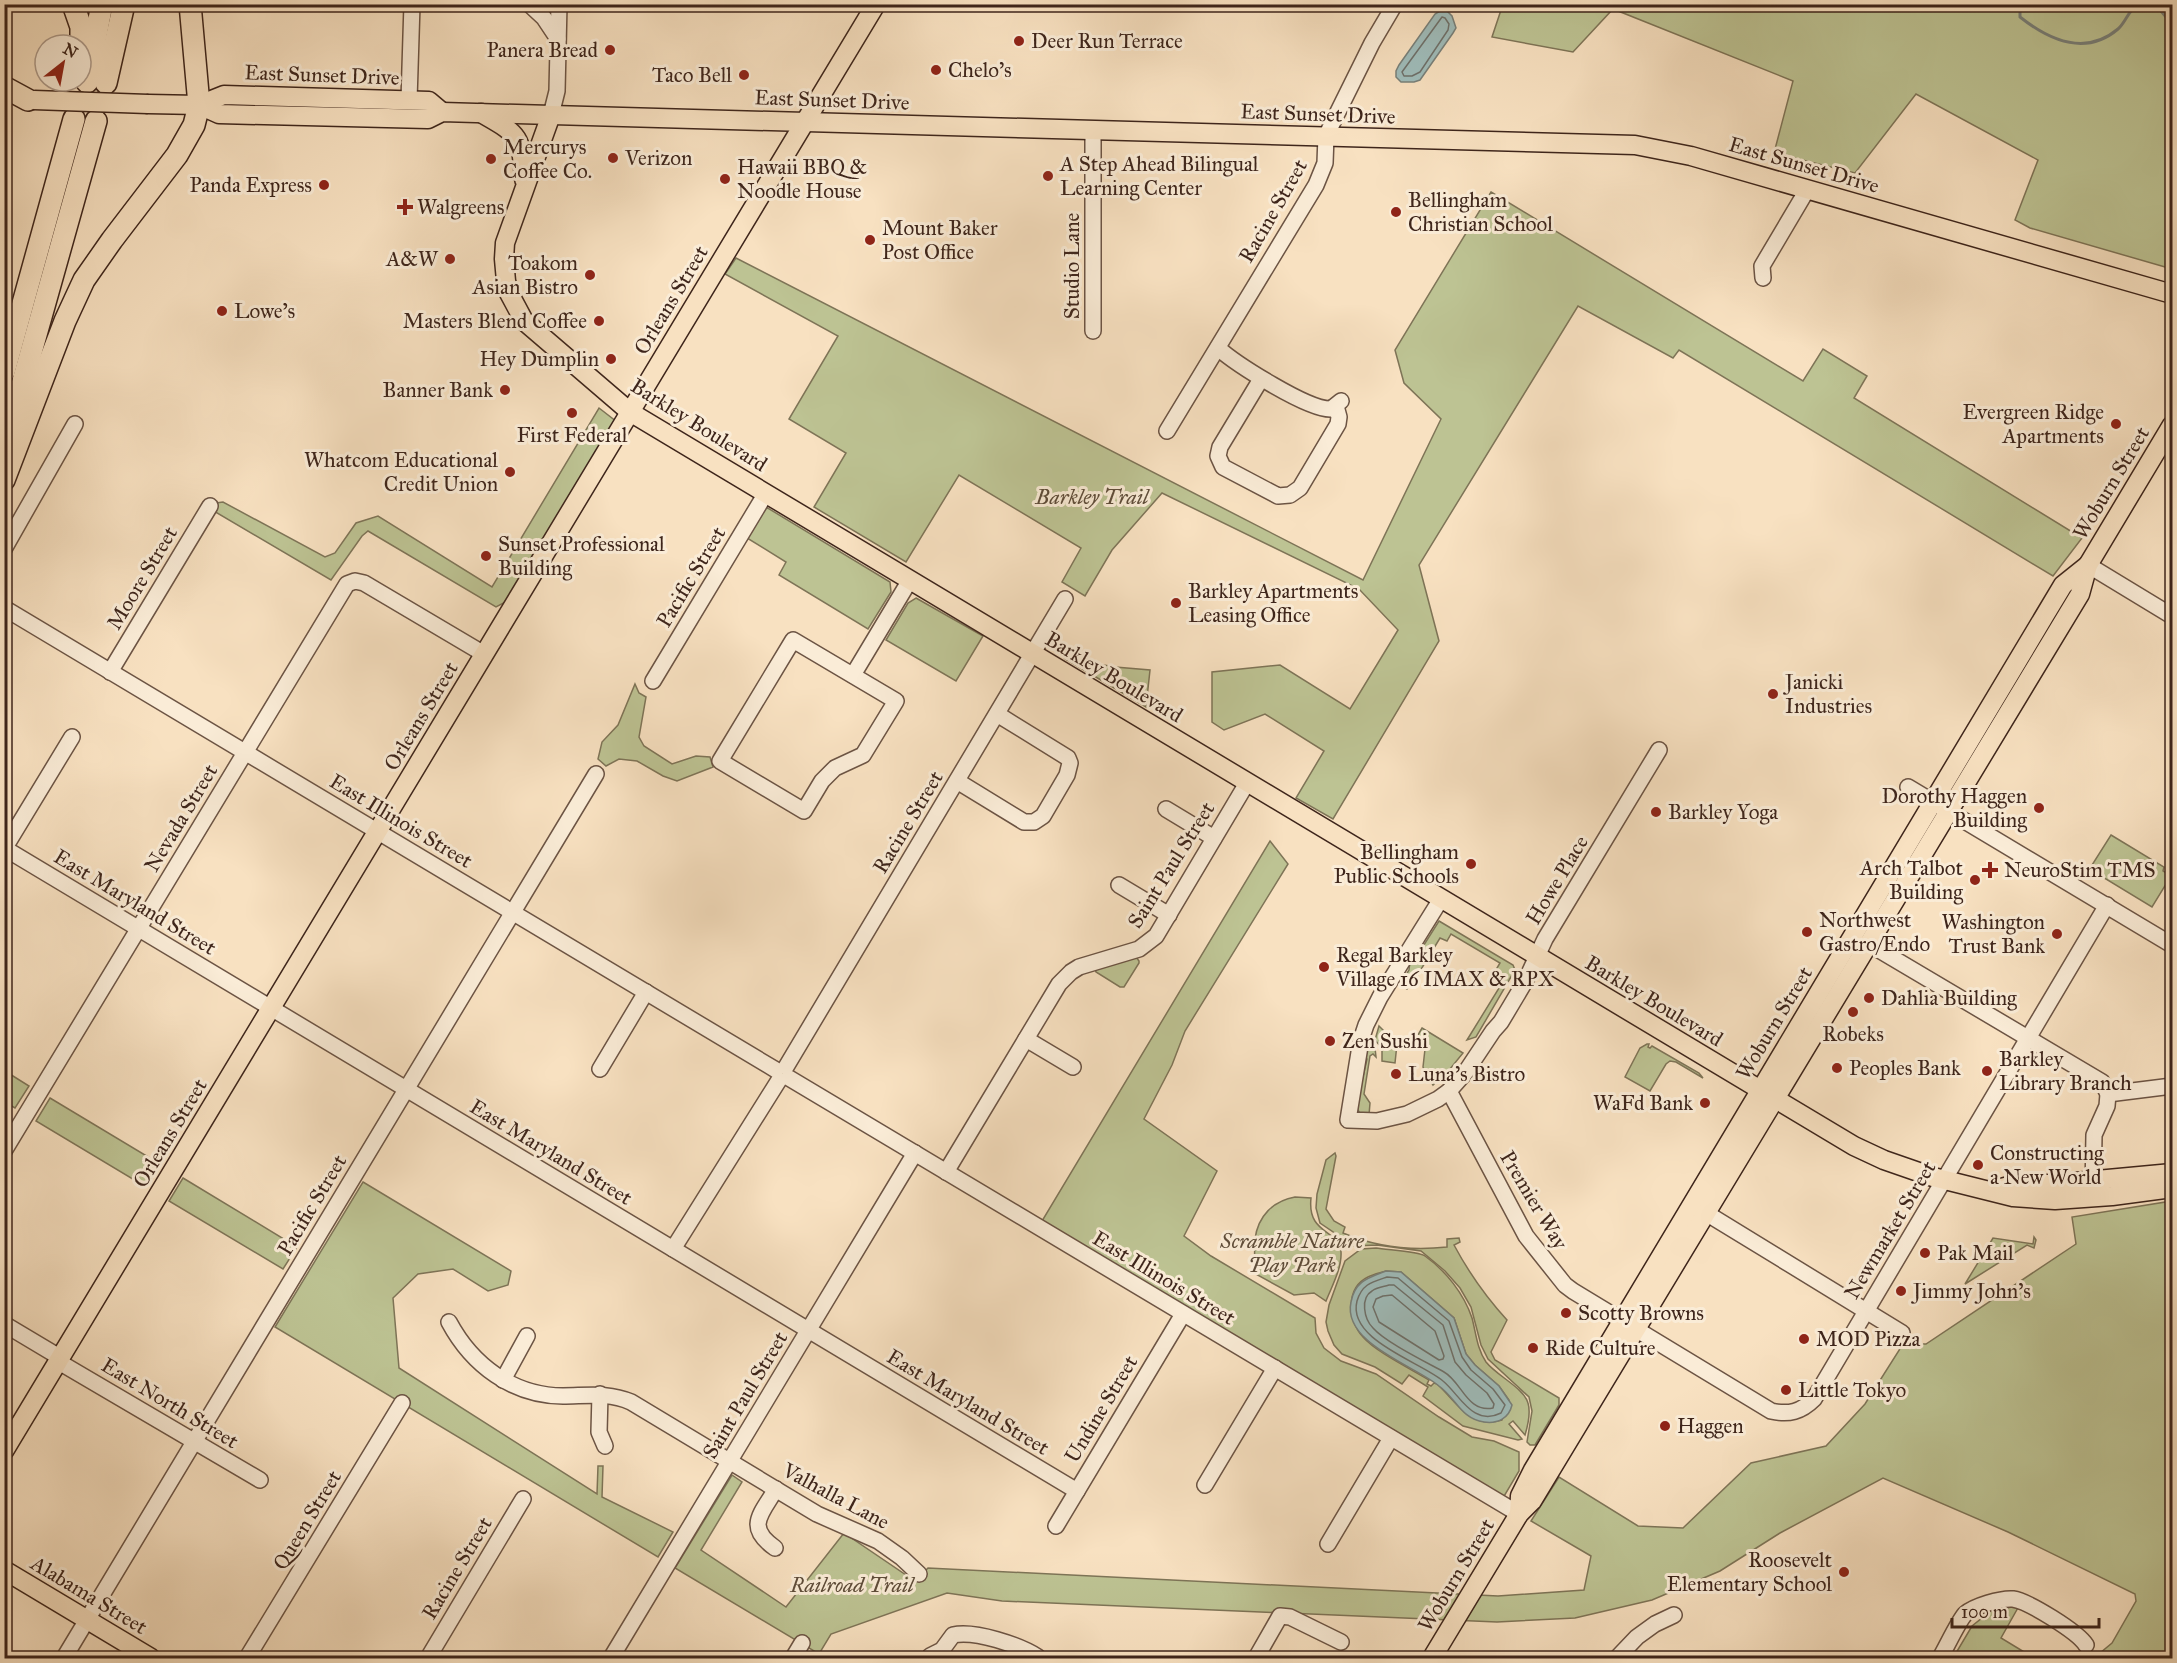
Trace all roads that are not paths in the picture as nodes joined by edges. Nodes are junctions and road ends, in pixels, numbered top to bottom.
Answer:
1 (73, 4) edge
2 (102, 4) edge
3 (124, 4) edge
4 (190, 4) edge
5 (412, 4) edge
6 (529, 4) edge
7 (560, 4) edge
8 (876, 4) edge
9 (1395, 4) edge
10 (81, 33) edge
11 (558, 39) junction
12 (93, 48) edge
13 (93, 68) edge
14 (4, 87) edge
15 (4, 99) edge
16 (31, 100) junction
17 (409, 100) junction
18 (199, 105) junction
19 (442, 112) junction
20 (479, 113) junction
21 (551, 115) junction
22 (74, 119) tunnel mouth
23 (96, 121) tunnel mouth
24 (805, 121) junction
25 (1093, 130) junction
26 (1326, 136) junction
27 (525, 187) junction
28 (1807, 190) junction
29 (1763, 278) dead end
30 (2172, 294) edge
31 (1093, 331) dead end
32 (1218, 348) junction
33 (4, 372) edge
34 (1261, 379) junction
35 (630, 412) junction
36 (75, 424) dead end
37 (2172, 425) edge
38 (1167, 431) dead end
39 (4, 447) edge
40 (4, 480) edge
41 (766, 493) junction
42 (210, 506) dead end
43 (4, 549) edge
44 (2088, 565) junction
45 (910, 580) junction
46 (1065, 599) dead end
47 (4, 608) edge
48 (2172, 616) edge
49 (484, 654) junction
50 (1032, 654) junction
51 (110, 672) junction
52 (853, 675) junction
53 (653, 681) dead end
54 (997, 714) junction
55 (72, 737) dead end
56 (1659, 750) dead end
57 (245, 752) junction
58 (596, 774) dead end
59 (957, 781) junction
60 (1247, 783) junction
61 (1908, 787) dead end
62 (1933, 802) junction
63 (1166, 809) dead end
64 (1949, 811) junction
65 (378, 832) junction
66 (1215, 838) junction
67 (5, 849) edge
68 (1119, 885) dead end
69 (1441, 899) junction
70 (2107, 906) junction
71 (513, 913) junction
72 (1169, 915) junction
73 (138, 928) junction
74 (1869, 944) junction
75 (2172, 945) edge
76 (1537, 957) junction
77 (646, 992) junction
78 (272, 1008) junction
79 (1026, 1039) junction
80 (2028, 1039) junction
81 (1073, 1068) dead end
82 (600, 1069) dead end
83 (782, 1074) junction
84 (2172, 1086) edge
85 (406, 1089) junction
86 (1449, 1091) junction
87 (2108, 1094) junction
88 (1767, 1095) junction
89 (4, 1151) edge
90 (915, 1153) junction
91 (946, 1172) junction
92 (2172, 1173) edge
93 (1944, 1180) junction
94 (2172, 1188) edge
95 (2093, 1189) junction
96 (1706, 1214) junction
97 (673, 1249) junction
98 (1866, 1311) junction
99 (1183, 1314) junction
100 (449, 1322) dead end
101 (4, 1324) edge
102 (1629, 1325) junction
103 (808, 1330) junction
104 (1902, 1333) dead end
105 (527, 1336) dead end
106 (60, 1360) junction
107 (1275, 1368) junction
108 (503, 1380) junction
109 (600, 1394) junction
110 (402, 1403) dead end
111 (1390, 1438) junction
112 (194, 1442) junction
113 (605, 1446) dead end
114 (4, 1452) edge
115 (730, 1461) junction
116 (260, 1480) dead end
117 (1205, 1485) dead end
118 (776, 1489) junction
119 (1077, 1491) junction
120 (523, 1499) dead end
121 (1519, 1514) junction
122 (1056, 1526) dead end
123 (1328, 1544) dead end
124 (775, 1548) dead end
125 (4, 1570) edge
126 (919, 1574) dead end
127 (1674, 1615) dead end
128 (87, 1620) junction
129 (802, 1642) dead end
130 (1341, 1642) dead end
131 (2086, 1645) dead end
132 (930, 1657) edge
133 (1037, 1658) edge
134 (64, 1659) edge
135 (151, 1659) edge
136 (248, 1659) edge
137 (428, 1659) edge
138 (611, 1659) edge
139 (793, 1659) edge
140 (1256, 1659) edge
141 (1432, 1659) edge
142 (1617, 1659) edge
143 (1940, 1659) edge

1 - 10 highway
2 - 12 highway
3 - 13 highway
4 - 18 highway
5 - 17 street
6 - 11 street
7 - 11 street, Barkley Boulevard
8 - 24 main road, Orleans Street
9 - 26 street, Racine Street
11 - 21 street, Barkley Boulevard
14 - 16 highway
15 - 16 main road, East Sunset Drive
16 - 18 main road, East Sunset Drive, bridge
17 - 18 main road, East Sunset Drive
17 - 19 main road, East Sunset Drive
18 - 19 main road, East Sunset Drive
18 - 40 highway
19 - 20 main road, East Sunset Drive
20 - 21 main road, East Sunset Drive
20 - 27 main road
21 - 24 main road, East Sunset Drive
21 - 27 main road, Barkley Boulevard
22 - 33 highway
23 - 39 highway
24 - 25 main road, East Sunset Drive
24 - 35 main road, Orleans Street
25 - 26 main road, East Sunset Drive
25 - 31 street, Studio Lane
26 - 28 main road, East Sunset Drive
26 - 32 street, Racine Street
27 - 35 main road, Barkley Boulevard
28 - 29 street
28 - 30 main road, East Sunset Drive
32 - 34 street
32 - 38 street, Racine Street
34 - 34 street
35 - 41 main road, Barkley Boulevard
35 - 49 main road, Orleans Street
36 - 43 street
37 - 44 main road, Woburn Street
41 - 45 main road, Barkley Boulevard
41 - 53 street, Pacific Street
42 - 51 street, Moore Street
44 - 48 street
44 - 62 main road, Woburn Street
44 - 64 main road, Woburn Street
45 - 50 main road, Barkley Boulevard
45 - 52 street
46 - 50 street, Racine Street
47 - 51 street, East Illinois Street
49 - 57 street, Nevada Street
49 - 65 main road, Orleans Street
50 - 54 street, Racine Street
50 - 60 main road, Barkley Boulevard
51 - 57 street, East Illinois Street
52 - 52 street
54 - 59 street, Racine Street
54 - 59 street
55 - 67 street
56 - 76 street, Howe Place
57 - 65 street, East Illinois Street
57 - 73 street, Nevada Street
58 - 71 street, Pacific Street
59 - 83 street, Racine Street
60 - 66 street, Saint Paul Street
60 - 69 main road, Barkley Boulevard
61 - 62 street
62 - 64 street
62 - 88 main road, Woburn Street
63 - 66 street
64 - 70 street
64 - 74 main road, Woburn Street
65 - 71 street, East Illinois Street
65 - 78 main road, Orleans Street
66 - 72 street, Saint Paul Street
67 - 73 street, East Maryland Street
68 - 72 street
69 - 76 main road, Barkley Boulevard
69 - 86 street, Howe Place
70 - 75 street
70 - 80 street, Newmarket Street
71 - 77 street, East Illinois Street
71 - 85 street, Pacific Street
72 - 79 street, Saint Paul Street
73 - 78 street, East Maryland Street
73 - 89 street, Nevada Street
74 - 80 street
74 - 88 main road, Woburn Street
76 - 86 street, Howe Place
76 - 88 main road, Barkley Boulevard
77 - 82 street
77 - 83 street, East Illinois Street
78 - 85 street, East Maryland Street
78 - 106 main road, Orleans Street
79 - 81 street
79 - 91 street, Saint Paul Street
80 - 87 street
80 - 93 street, Newmarket Street
83 - 90 street, East Illinois Street
83 - 97 street, Racine Street
84 - 87 street
85 - 97 street, East Maryland Street
85 - 112 street, Pacific Street
86 - 102 street, Premier Way
87 - 95 street
88 - 93 main road, Barkley Boulevard
88 - 96 main road, Woburn Street
88 - 102 main road, Woburn Street
90 - 91 street, East Illinois Street
90 - 103 street, Saint Paul Street
91 - 99 street, East Illinois Street
92 - 95 main road, Barkley Boulevard
93 - 95 main road, Barkley Boulevard
93 - 98 street, Newmarket Street
94 - 95 main road, Barkley Boulevard
96 - 98 street
96 - 102 main road, Woburn Street
97 - 103 street, East Maryland Street
98 - 102 street, Newmarket Street
98 - 104 street
99 - 107 street, East Illinois Street
99 - 119 street, Undine Street
100 - 108 street, Valhalla Lane
101 - 106 street, East North Street
102 - 121 main road, Woburn Street
103 - 115 street, Saint Paul Street
103 - 119 street, East Maryland Street
105 - 108 street
106 - 112 street, East North Street
106 - 114 main road, Orleans Street
107 - 111 street, East Illinois Street
107 - 117 street
108 - 109 street, Valhalla Lane
109 - 113 street
109 - 115 street, Valhalla Lane
110 - 136 street, Queen Street
111 - 121 street, East Illinois Street
111 - 123 street
112 - 116 street, East North Street
112 - 128 street, Pacific Street
115 - 118 street, Valhalla Lane
115 - 138 street, Saint Paul Street
118 - 124 street
118 - 126 street, Valhalla Lane
119 - 122 street, Undine Street
120 - 137 street, Racine Street
121 - 141 main road, Woburn Street
125 - 128 main road, Alabama Street
127 - 142 street
128 - 134 street, Pacific Street
128 - 135 main road, Alabama Street
129 - 139 street
130 - 140 street
131 - 143 street
132 - 133 street

